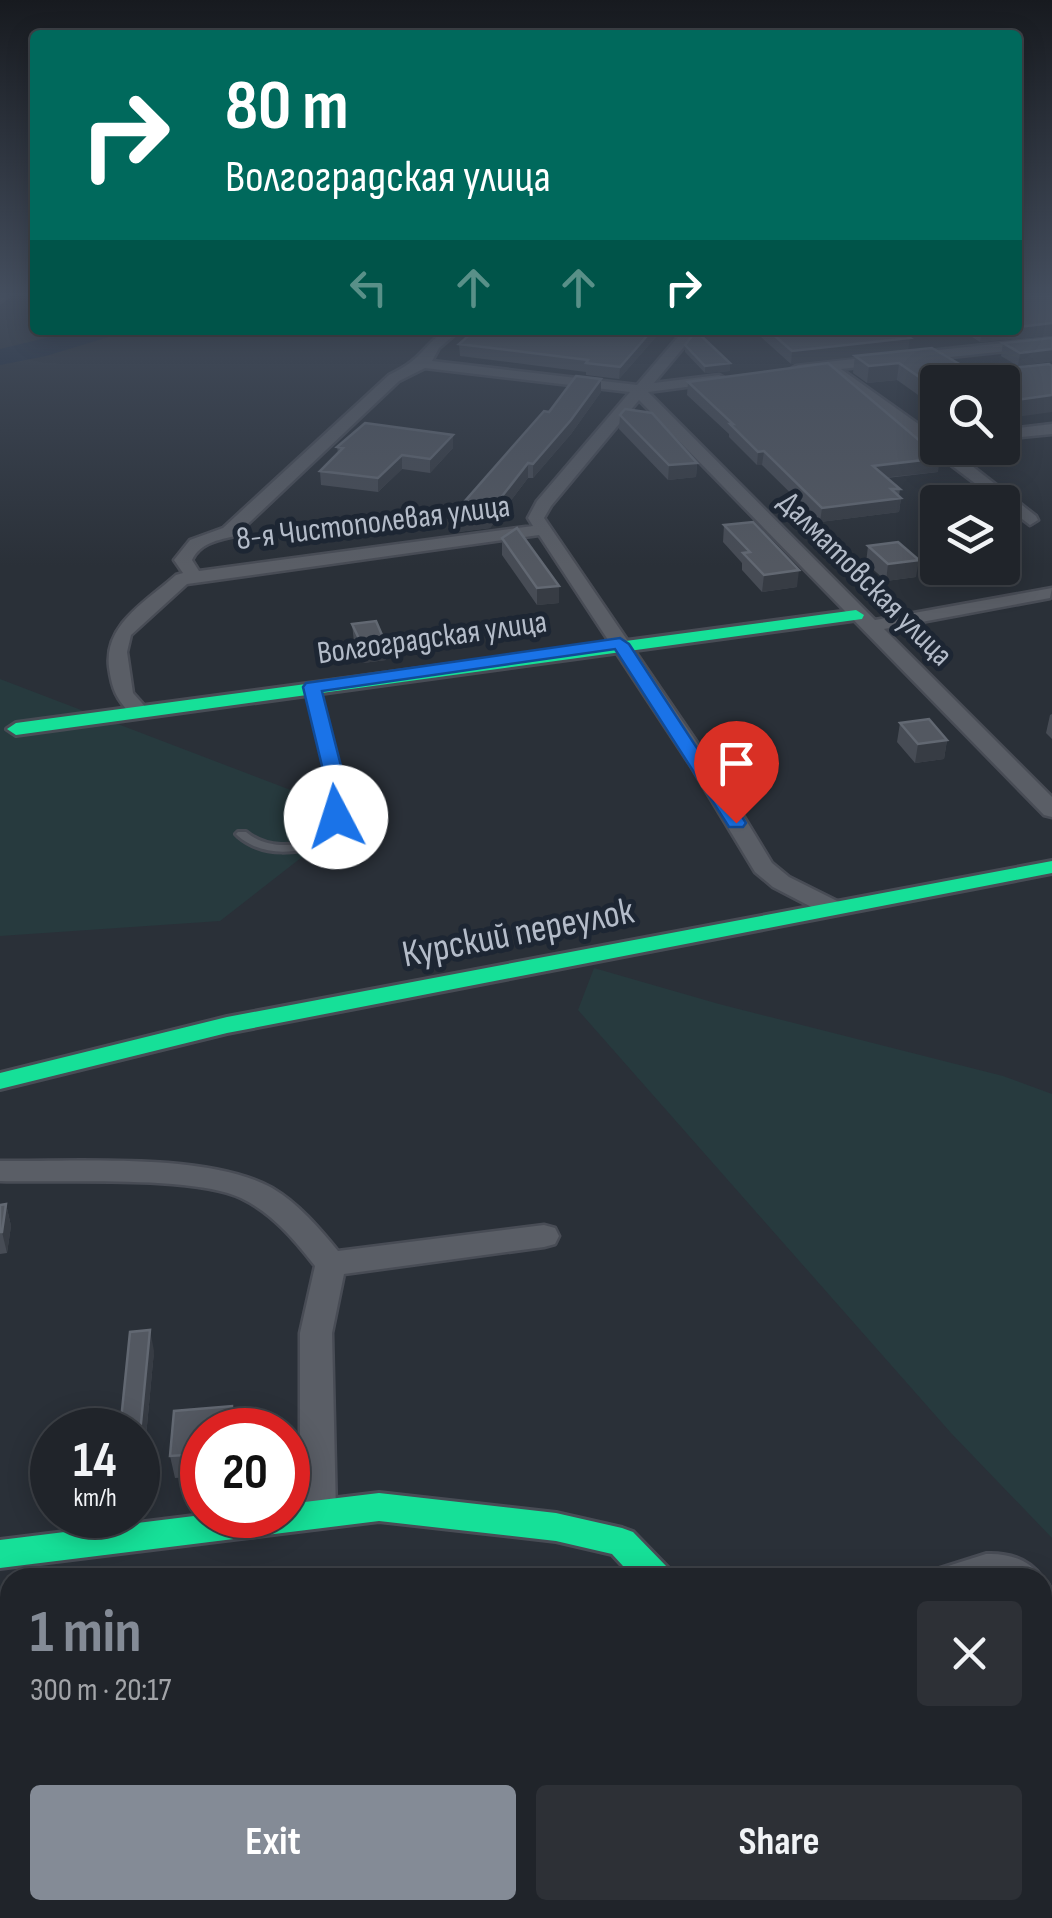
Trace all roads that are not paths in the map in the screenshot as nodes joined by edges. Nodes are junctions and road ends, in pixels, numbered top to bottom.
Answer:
1 (385, 387) edge
2 (616, 387) edge
3 (639, 387) edge
4 (657, 387) edge
5 (857, 387) edge
6 (637, 389) junction
7 (1052, 429) edge
8 (920, 433) edge
9 (1020, 433) edge
10 (962, 465) edge
11 (1030, 520) dead end
12 (542, 529) junction
13 (193, 576) junction
14 (1050, 592) edge
15 (862, 621) junction
16 (620, 644) junction
17 (312, 687) junction
18 (139, 711) junction
19 (16, 729) dead end
20 (1052, 810) edge
21 (242, 834) dead end
22 (1052, 867) edge
23 (832, 908) junction
24 (0, 1081) edge
25 (0, 1171) edge
26 (544, 1236) dead end
27 (331, 1264) junction
28 (318, 1514) junction
29 (0, 1554) edge
30 (647, 1568) edge
31 (964, 1568) edge
32 (1024, 1568) edge

1 - 13 street
2 - 6 street
3 - 6 street, 8-я Чистополевая улица
4 - 6 street
5 - 8 street
6 - 12 street, 8-я Чистополевая улица
6 - 15 street, Далматовская улица
7 - 9 street
10 - 11 street
12 - 13 street, 8-я Чистополевая улица
12 - 16 street
13 - 18 street, 8-я Чистополевая улица
14 - 15 street
15 - 16 street, Волгоградская улица
15 - 20 street, Далматовская улица
16 - 17 street, Волгоградская улица
16 - 23 street
17 - 18 street, Волгоградская улица
17 - 21 lane
18 - 19 street, Волгоградская улица
22 - 23 street, Курский переулок
23 - 24 street, Курский переулок
25 - 27 street
26 - 27 street
27 - 28 street
28 - 29 street
28 - 30 street
31 - 32 lane

